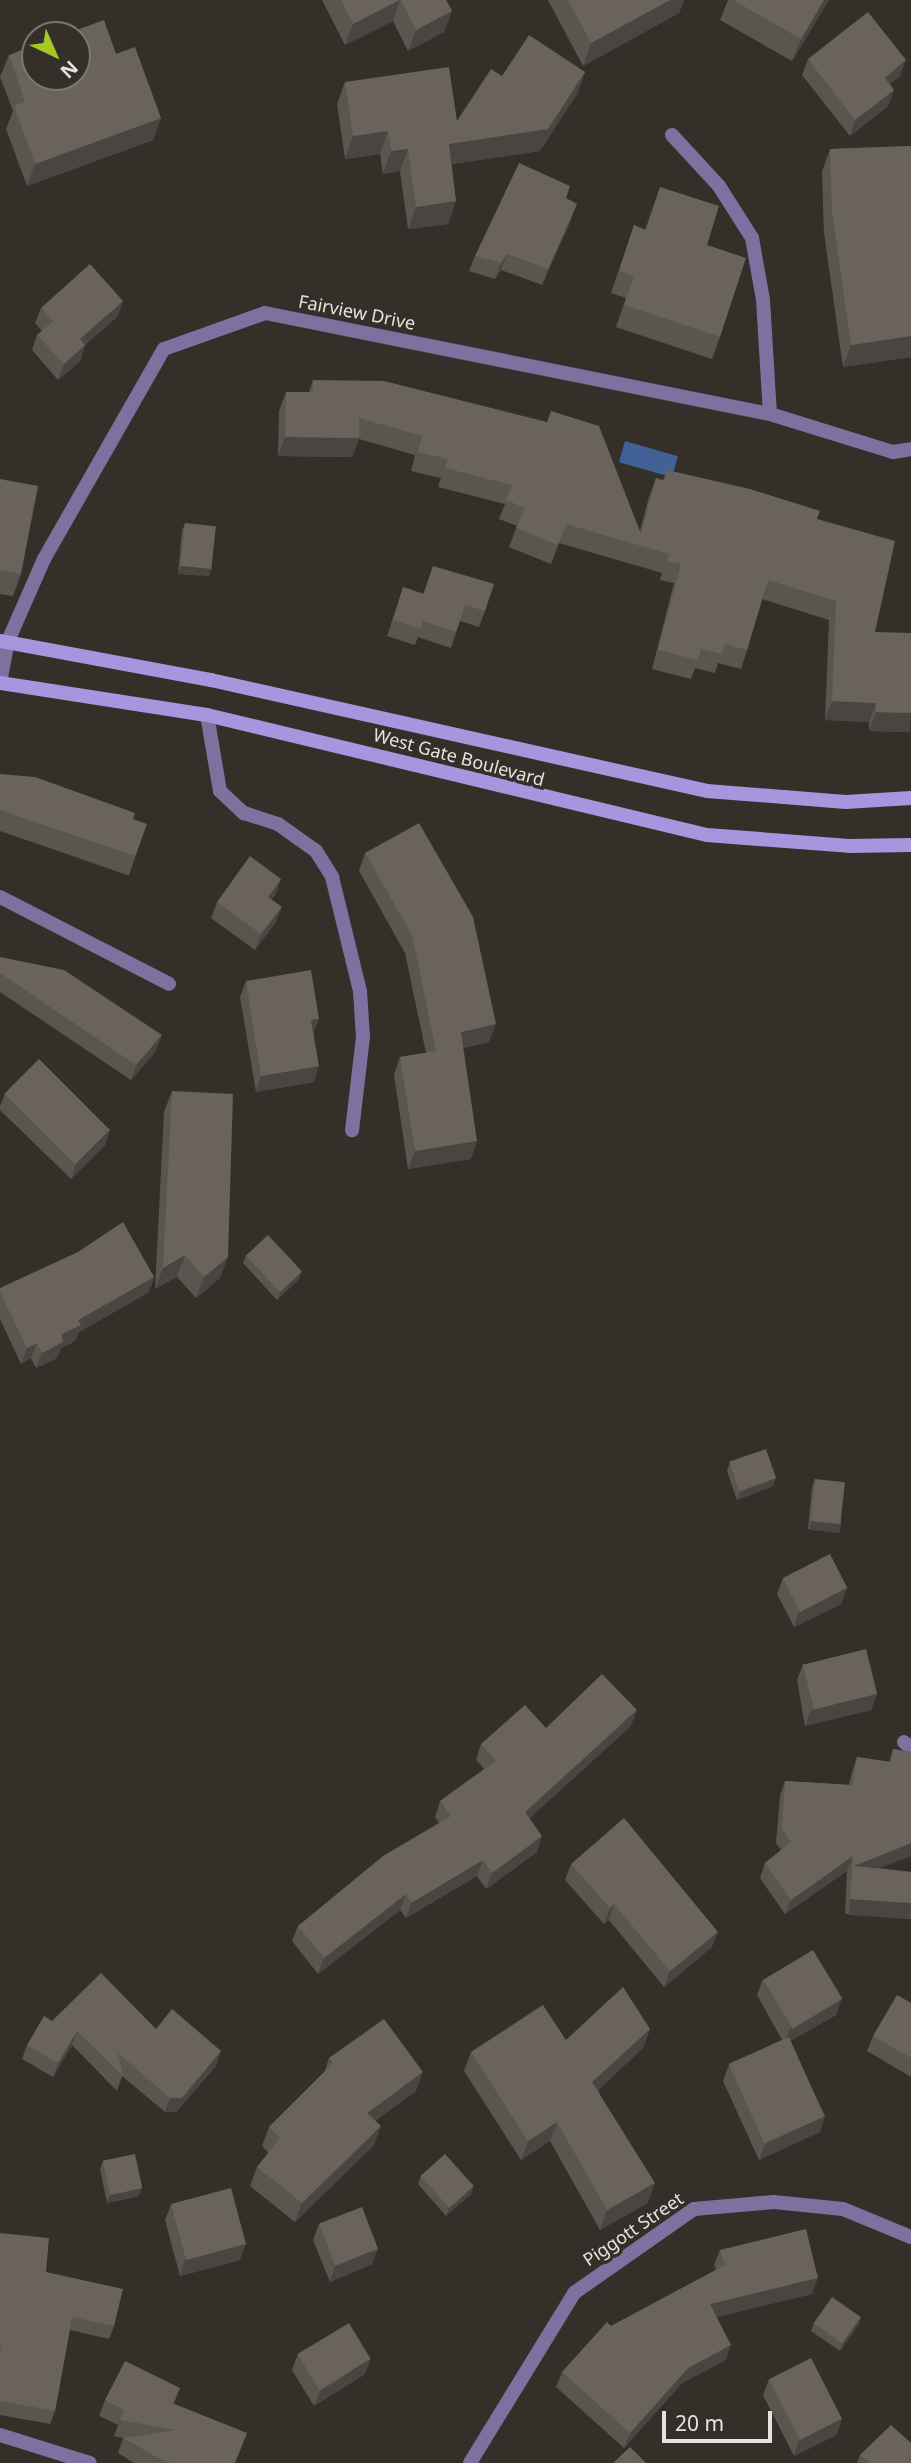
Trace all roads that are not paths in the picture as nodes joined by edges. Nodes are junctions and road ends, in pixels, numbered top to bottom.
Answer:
1 (672, 135) dead end
2 (769, 414) junction
3 (911, 449) edge
4 (4, 641) edge
5 (0, 683) edge
6 (207, 715) junction
7 (911, 798) edge
8 (911, 845) edge
9 (0, 897) edge
10 (169, 984) dead end
11 (352, 1130) dead end
12 (911, 2237) edge
13 (0, 2435) edge
14 (90, 2463) edge
15 (470, 2463) edge

1 - 2 street
2 - 3 street, Fairview Drive
2 - 4 street, Fairview Drive
4 - 5 street, Fairview Drive
4 - 7 street, West Gate Boulevard
5 - 6 street, West Gate Boulevard
6 - 8 street, West Gate Boulevard
6 - 11 street
9 - 10 street
12 - 15 street, Piggott Street
13 - 14 street

